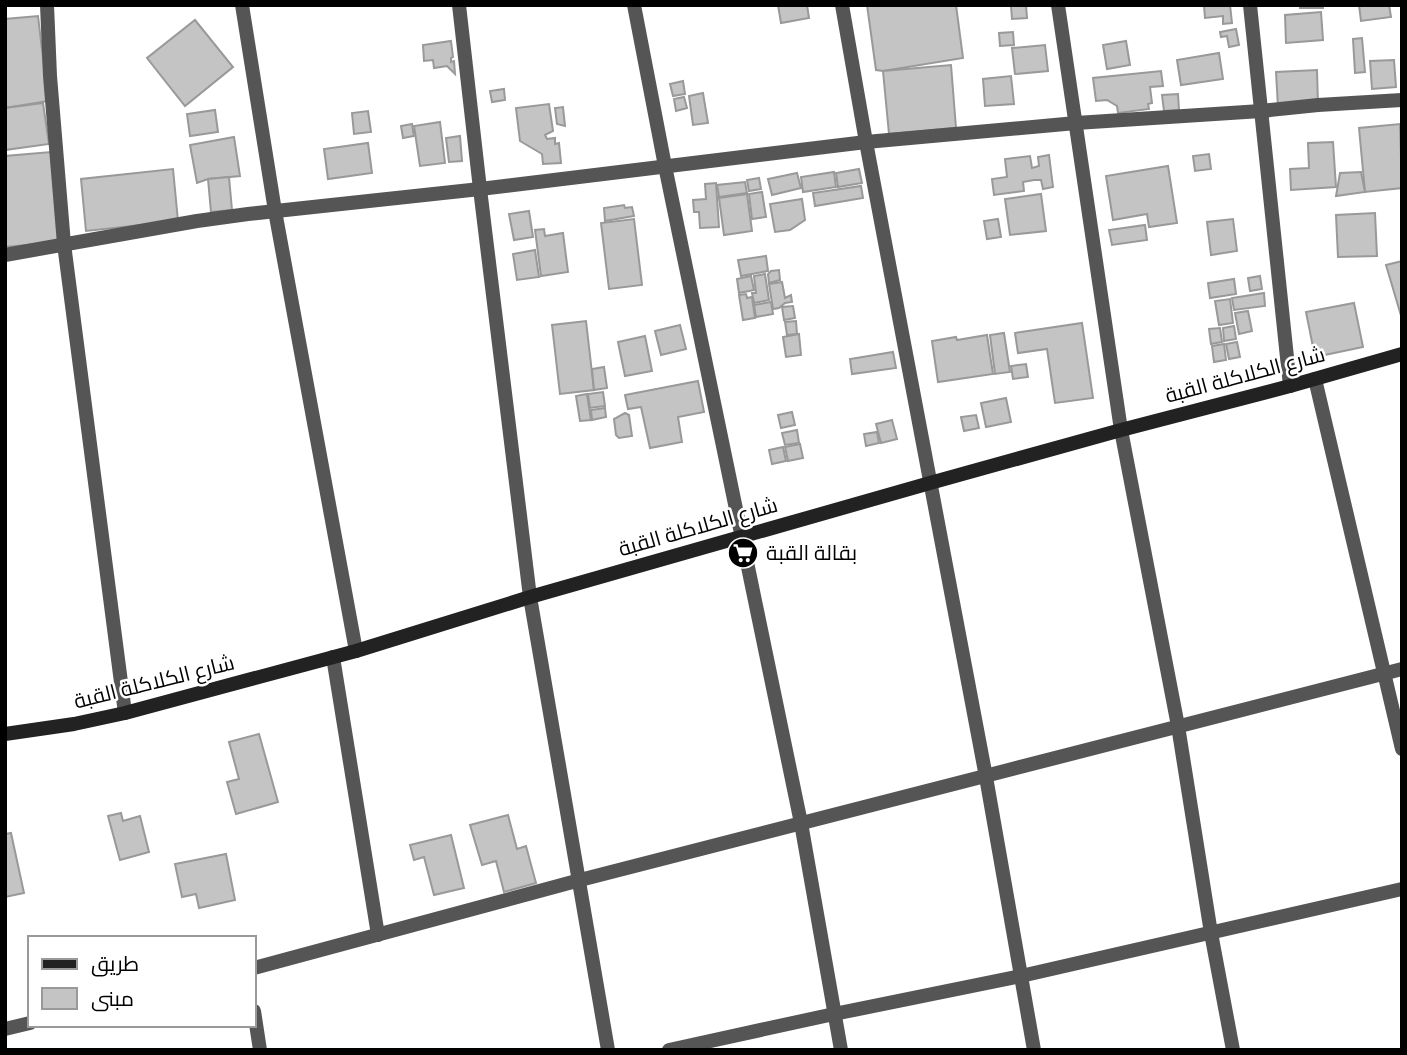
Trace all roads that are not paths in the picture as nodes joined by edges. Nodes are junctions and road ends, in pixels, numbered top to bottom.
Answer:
1 (47, 5) edge
2 (242, 5) edge
3 (459, 5) edge
4 (634, 5) edge
5 (842, 5) edge
6 (1058, 5) edge
7 (1250, 5) edge
8 (1402, 100) edge
9 (1261, 111) junction
10 (1076, 123) junction
11 (866, 142) junction
12 (665, 166) junction
13 (480, 189) junction
14 (275, 211) junction
15 (64, 244) junction
16 (5, 255) edge
17 (1402, 354) edge
18 (1315, 379) junction
19 (1290, 386) junction
20 (1121, 430) junction
21 (930, 483) junction
22 (743, 537) junction
23 (530, 597) junction
24 (356, 651) junction
25 (334, 657) junction
26 (1402, 669) edge
27 (1384, 673) junction
28 (125, 713) junction
29 (1178, 726) junction
30 (5, 734) edge
31 (1402, 749) edge
32 (986, 777) junction
33 (801, 823) junction
34 (580, 880) junction
35 (1402, 889) edge
36 (1211, 933) junction
37 (378, 935) junction
38 (256, 967) edge
39 (1021, 976) junction
40 (834, 1014) junction
41 (28, 1023) edge
42 (256, 1024) edge
43 (5, 1029) edge
44 (260, 1050) edge
45 (608, 1050) edge
46 (669, 1050) edge
47 (841, 1050) edge
48 (1034, 1050) edge
49 (1233, 1050) edge

1 - 15 street
2 - 14 street
3 - 13 street
4 - 12 street
5 - 11 street
6 - 10 street
7 - 9 street
8 - 9 street
9 - 10 street
9 - 19 street
10 - 11 street
10 - 20 street
11 - 12 street
11 - 21 street
12 - 13 street
12 - 22 street
13 - 14 street
13 - 23 street
14 - 15 street
14 - 24 street
15 - 16 street
15 - 28 street
17 - 18 street, شارع الكلاكلة القبة
18 - 19 street, شارع الكلاكلة القبة
18 - 27 street
19 - 20 street, شارع الكلاكلة القبة
20 - 21 street, شارع الكلاكلة القبة
20 - 29 street
21 - 22 street, شارع الكلاكلة القبة
21 - 32 street
22 - 23 street, شارع الكلاكلة القبة
22 - 33 street
23 - 24 street, شارع الكلاكلة القبة
23 - 34 street
24 - 25 street, شارع الكلاكلة القبة
25 - 28 street, شارع الكلاكلة القبة
25 - 37 street
26 - 27 street
27 - 29 street
27 - 31 street
28 - 30 street, شارع الكلاكلة القبة
29 - 32 street
29 - 36 street
32 - 33 street
32 - 39 street
33 - 34 street
33 - 40 street
34 - 37 street
34 - 45 street
35 - 36 street
36 - 39 street
36 - 49 street
37 - 38 street
39 - 40 street
39 - 48 street
40 - 46 street
40 - 47 street
41 - 43 street
42 - 44 street

